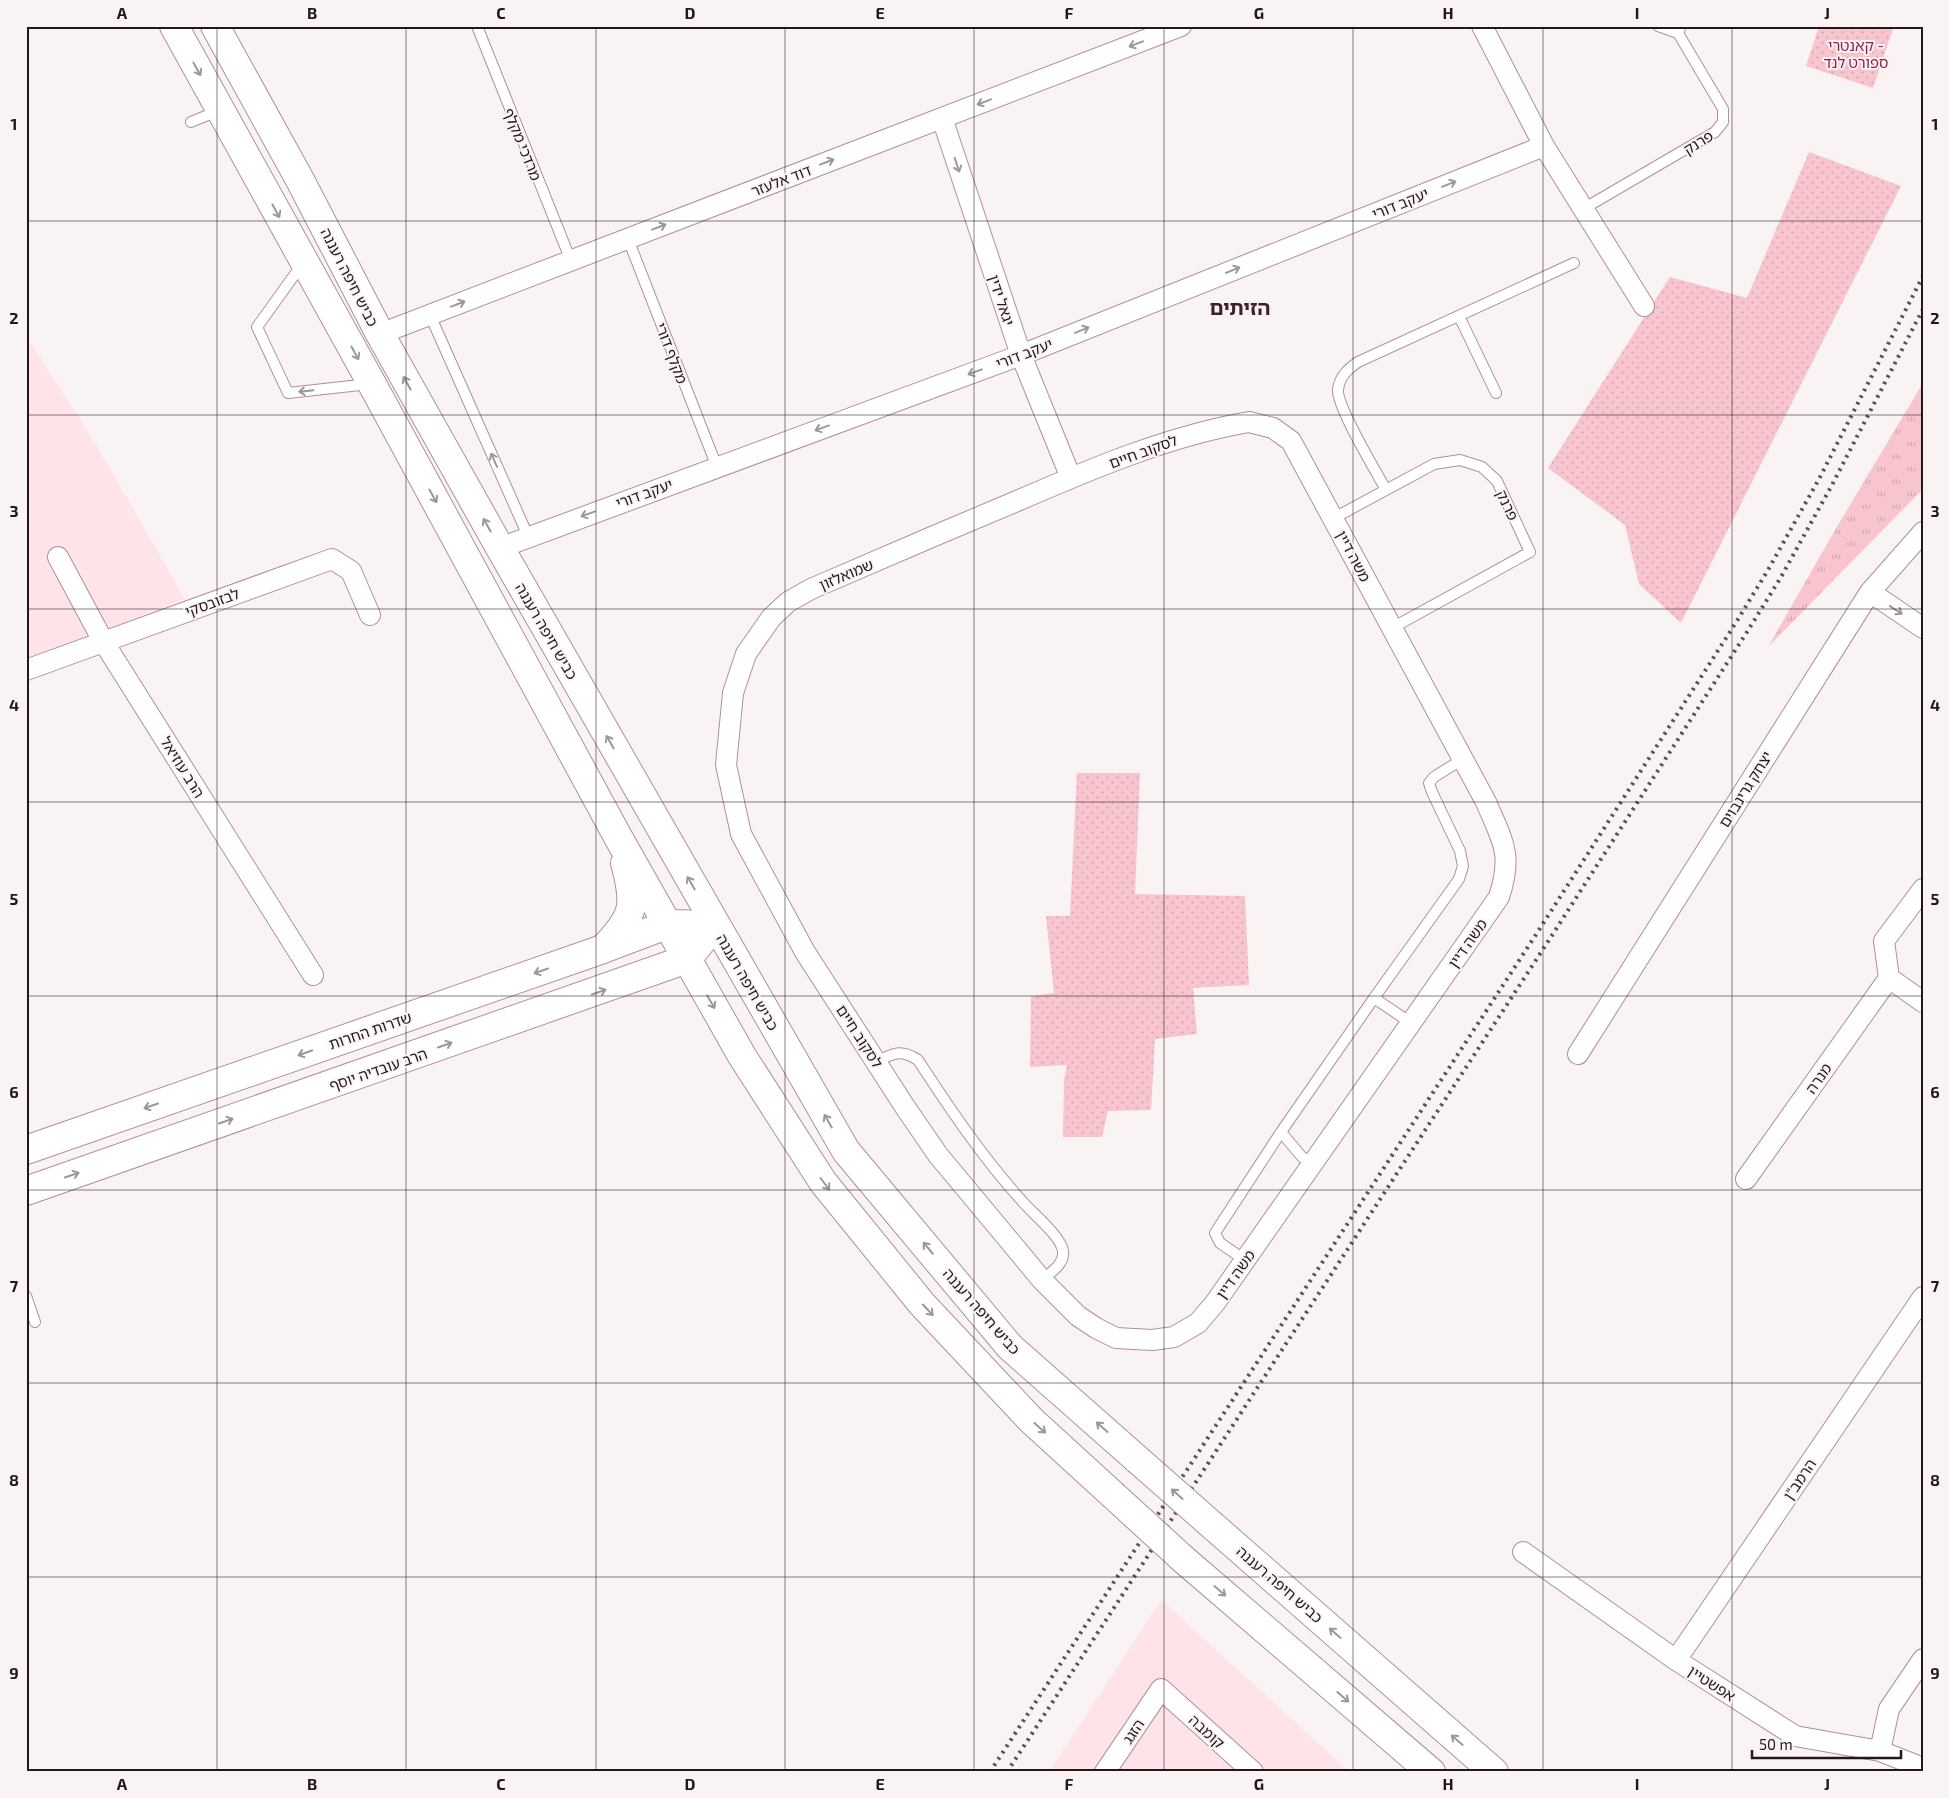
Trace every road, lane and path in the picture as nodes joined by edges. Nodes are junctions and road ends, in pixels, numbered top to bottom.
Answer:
1 (174, 26) edge
2 (215, 26) edge
3 (234, 26) edge
4 (477, 26) edge
5 (1181, 26) edge
6 (1482, 26) edge
7 (1658, 26) edge
8 (1679, 30) edge
9 (249, 88) junction
10 (220, 110) junction
11 (942, 118) junction
12 (191, 122) dead end
13 (1544, 146) junction
14 (1583, 209) junction
15 (628, 239) junction
16 (571, 260) junction
17 (304, 261) junction
18 (1574, 263) dead end
19 (1644, 306) dead end
20 (430, 315) junction
21 (1459, 316) junction
22 (380, 334) junction
23 (1021, 355) junction
24 (372, 384) junction
25 (1496, 393) dead end
26 (1215, 428) joint
27 (717, 467) junction
28 (1071, 478) junction
29 (1386, 490) junction
30 (1334, 518) junction
31 (1923, 532) edge
32 (528, 536) junction
33 (500, 548) junction
34 (58, 557) dead end
35 (1870, 592) junction
36 (370, 615) dead end
37 (1392, 628) junction
38 (1923, 628) edge
39 (104, 641) junction
40 (26, 670) edge
41 (1463, 759) junction
42 (726, 765) joint
43 (618, 837) junction
44 (1923, 889) edge
45 (669, 924) junction
46 (715, 925) junction
47 (603, 949) junction
48 (688, 959) junction
49 (313, 975) dead end
50 (1889, 978) junction
51 (1374, 998) junction
52 (1923, 1002) edge
53 (1411, 1024) junction
54 (1578, 1054) dead end
55 (876, 1062) junction
56 (1281, 1132) junction
57 (26, 1150) edge
58 (1313, 1163) junction
59 (1746, 1179) dead end
60 (26, 1191) edge
61 (1245, 1260) junction
62 (1042, 1280) junction
63 (26, 1296) edge
64 (1923, 1297) edge
65 (35, 1322) dead end
66 (1523, 1552) dead end
67 (1923, 1659) edge
68 (1676, 1660) junction
69 (1161, 1689) joint
70 (1880, 1751) junction
71 (1923, 1768) edge
72 (1105, 1772) edge
73 (1253, 1772) edge
74 (1431, 1772) edge
75 (1494, 1772) edge

1 -> 10 main road, כביש חיפה רעננה
2 - 9 main road, כביש חיפה רעננה
3 - 9 main road
4 - 16 lane, מרדכי מקלף
5 -> 11 street, דוד אלעזר
6 - 13 street
7 - 8 lane, פרנק
8 - 14 lane, פרנק
9 - 22 main road, כביש חיפה רעננה
10 - 12 lane
10 -> 17 main road, כביש חיפה רעננה
15 -> 11 street, דוד אלעזר
11 -> 23 street, יגאל ידין
13 - 14 street
23 -> 13 street, יעקב דורי
14 - 19 street
15 - 16 street, דוד אלעזר
15 - 27 lane, מקלף דורי
20 -> 16 street, דוד אלעזר
17 -> 24 main road, כביש חיפה רעננה
24 -> 17 lane
18 - 21 lane
20 - 22 street, דוד אלעזר
32 -> 20 lane
21 - 25 lane
21 - 29 lane
33 -> 22 main road, כביש חיפה רעננה
23 -> 27 street, יעקב דורי
23 - 28 street, יגאל ידין
24 -> 43 main road, כביש חיפה רעננה
26 - 28 street, לסקוב חיים
26 - 30 street, משה דיין
27 -> 32 street, יעקב דורי
28 - 42 street, שמואלזון
29 - 30 lane, פרנק
29 - 37 lane, פרנק
30 - 37 street, משה דיין
31 - 35 street, יצחק גרינבוים
32 - 33 street, יעקב דורי
46 -> 33 main road, כביש חיפה רעננה
34 - 39 street, הרב עוזיאל
35 -> 38 street
35 - 54 street, יצחק גרינבוים
36 - 39 street, לבזובסקי
37 - 41 street, משה דיין
39 - 40 street, לבזובסקי
39 - 49 street, הרב עוזיאל
41 - 51 lane
41 - 53 street, משה דיין
42 - 55 street, לסקוב חיים
43 - 45 main road, כביש חיפה רעננה
43 - 47 main road
44 - 50 street
45 - 46 main road, שדרות החרות
45 - 47 main road, שדרות החרות
45 - 48 main road, כביש חיפה רעננה
46 - 48 main road
75 -> 46 main road, כביש חיפה רעננה, bridge
47 -> 57 main road, שדרות החרות
60 -> 48 main road, הרב עובדיה יוסף
48 -> 74 main road, כביש חיפה רעננה, bridge
50 - 52 street
50 - 59 street, מנרה
51 - 53 lane
51 - 56 lane
53 - 58 street, משה דיין
55 - 62 street, לסקוב חיים
55 - 62 lane
56 - 58 lane
56 - 61 lane
58 - 61 street, משה דיין
61 - 62 street, משה דיין
63 - 65 lane
64 - 68 street, הרמב"ן
66 - 68 street, אפשטיין
67 - 70 street
68 - 70 street, אפשטיין
69 - 72 street, הזגג
69 - 73 street, קומבה
70 - 71 street, אפשטיין

